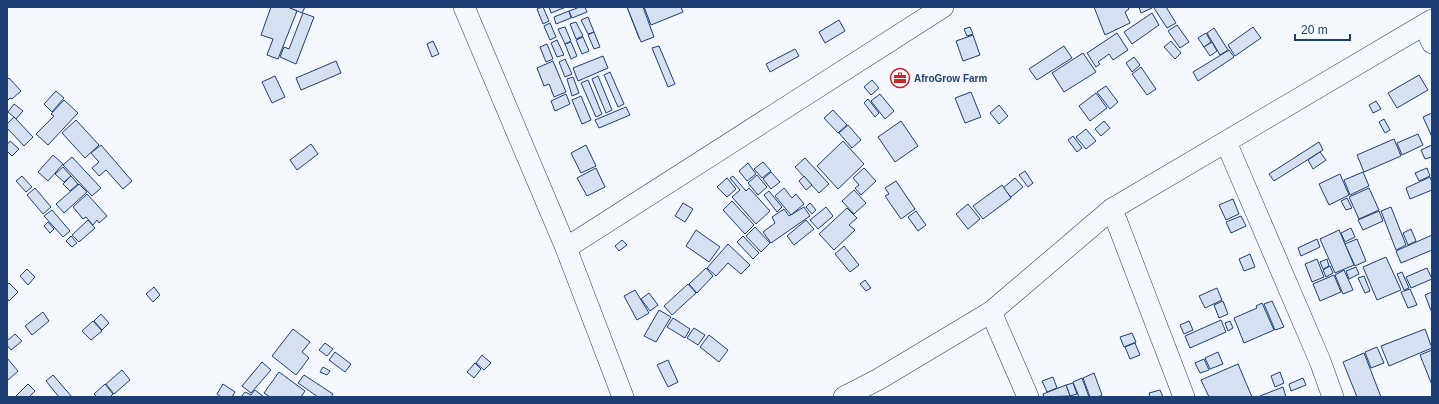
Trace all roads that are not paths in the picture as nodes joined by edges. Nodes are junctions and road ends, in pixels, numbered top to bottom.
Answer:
1 (464, 7) edge
2 (943, 7) edge
3 (1430, 29) edge
4 (1226, 142) junction
5 (1112, 209) junction
6 (566, 248) junction
7 (992, 312) junction
8 (623, 397) edge
9 (844, 397) edge
10 (1028, 397) edge
11 (1184, 397) edge
12 (1333, 397) edge

1 - 6 street
2 - 6 street
3 - 4 street
4 - 5 street
4 - 12 street
5 - 7 street
5 - 11 street
6 - 8 street
7 - 9 street
7 - 10 street

